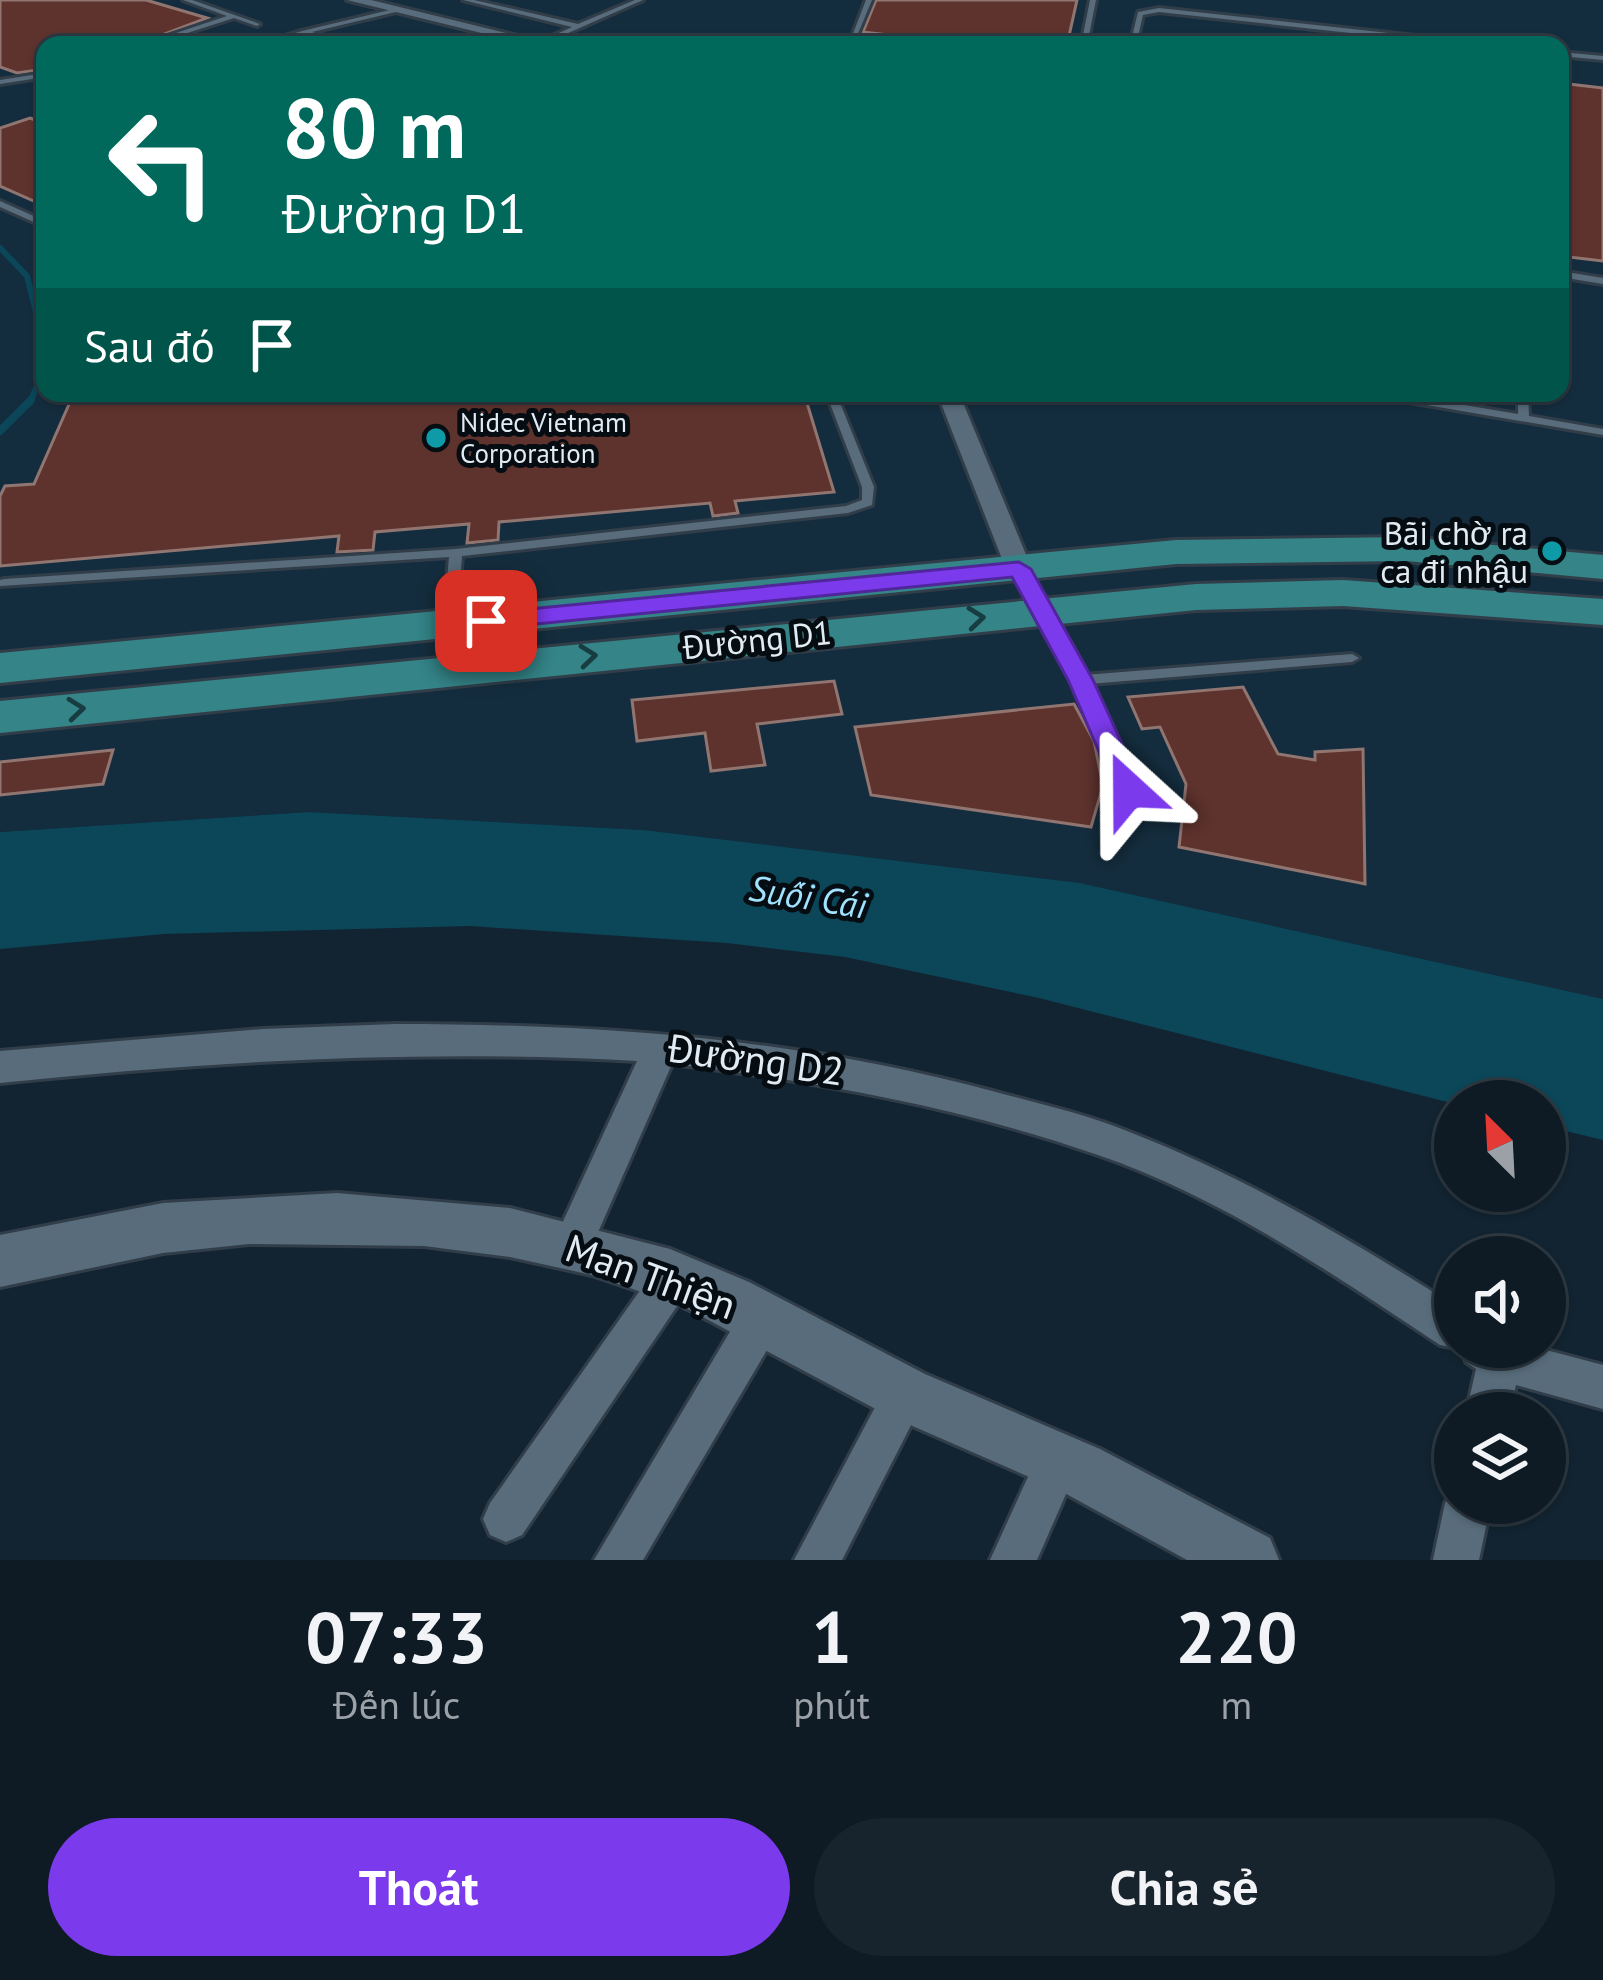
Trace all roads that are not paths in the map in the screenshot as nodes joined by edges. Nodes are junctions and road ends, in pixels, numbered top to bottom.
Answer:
1 (186, 0) edge
2 (354, 0) edge
3 (466, 0) edge
4 (640, 0) edge
5 (868, 0) edge
6 (1093, 0) edge
7 (398, 10) junction
8 (235, 16) junction
9 (257, 24) dead end
10 (580, 27) junction
11 (304, 32) junction
12 (172, 36) edge
13 (290, 36) edge
14 (318, 36) edge
15 (510, 36) edge
16 (561, 36) edge
17 (854, 36) edge
18 (1086, 36) edge
19 (1135, 36) edge
20 (1397, 36) edge
21 (1569, 55) edge
22 (1603, 58) edge
23 (36, 76) edge
24 (0, 82) edge
25 (0, 204) edge
26 (36, 220) edge
27 (1569, 275) edge
28 (1603, 281) edge
29 (835, 402) edge
30 (952, 402) edge
31 (1453, 402) edge
32 (1523, 402) edge
33 (1524, 418) junction
34 (1603, 432) edge
35 (456, 553) junction
36 (1603, 565) edge
37 (1019, 569) junction
38 (4, 583) dead end
39 (1521, 603) junction
40 (1041, 611) junction
41 (1603, 612) edge
42 (450, 624) junction
43 (1603, 624) edge
44 (358, 633) junction
45 (0, 657) edge
46 (1352, 658) dead end
47 (0, 668) edge
48 (450, 670) junction
49 (1080, 680) junction
50 (0, 717) edge
51 (1129, 790) dead end
52 (662, 1045) junction
53 (0, 1067) edge
54 (574, 1241) junction
55 (0, 1261) edge
56 (674, 1276) junction
57 (1434, 1317) edge
58 (762, 1318) junction
59 (1540, 1368) edge
60 (1603, 1387) edge
61 (904, 1394) junction
62 (1058, 1460) junction
63 (506, 1519) dead end
64 (1464, 1524) edge
65 (617, 1560) edge
66 (817, 1560) edge
67 (1013, 1560) edge
68 (1248, 1560) edge
69 (1456, 1560) edge

1 - 8 lane
2 - 7 street
3 - 10 lane
4 - 10 lane
5 - 17 lane
6 - 18 lane
7 - 11 lane
7 - 15 street
8 - 9 lane
8 - 12 lane
10 - 16 lane
11 - 13 lane
11 - 14 lane
19 - 20 lane
21 - 22 lane
23 - 24 lane
25 - 26 lane
27 - 28 lane
29 - 35 lane
30 - 37 street
31 - 33 lane
32 - 33 lane
33 - 34 lane
35 - 38 lane
35 - 42 lane
36 - 37 main road, Đường D1
37 - 40 main road
37 - 42 main road, Đường D1
39 - 40 main road, Đường D1
39 - 41 main road, Đường D1
39 - 43 main road, Đường D1
48 -> 40 main road, Đường D1
40 - 49 lane
42 - 44 main road, Đường D1
42 - 48 main road
44 - 45 main road, Đường D1
44 - 47 main road, Đường D1
46 - 49 lane
50 -> 48 main road, Đường D1
49 - 51 lane
52 - 53 street, Đường D2
52 - 54 street
52 - 57 street, Đường D2
54 - 55 street, Man Thiện
54 - 56 street, Man Thiện
56 - 58 street, Man Thiện
56 - 63 street
58 - 61 street, Man Thiện
58 - 65 street
59 - 60 street
61 - 62 street, Man Thiện
61 - 66 street
62 - 67 street
62 - 68 street, Man Thiện
64 - 69 street

